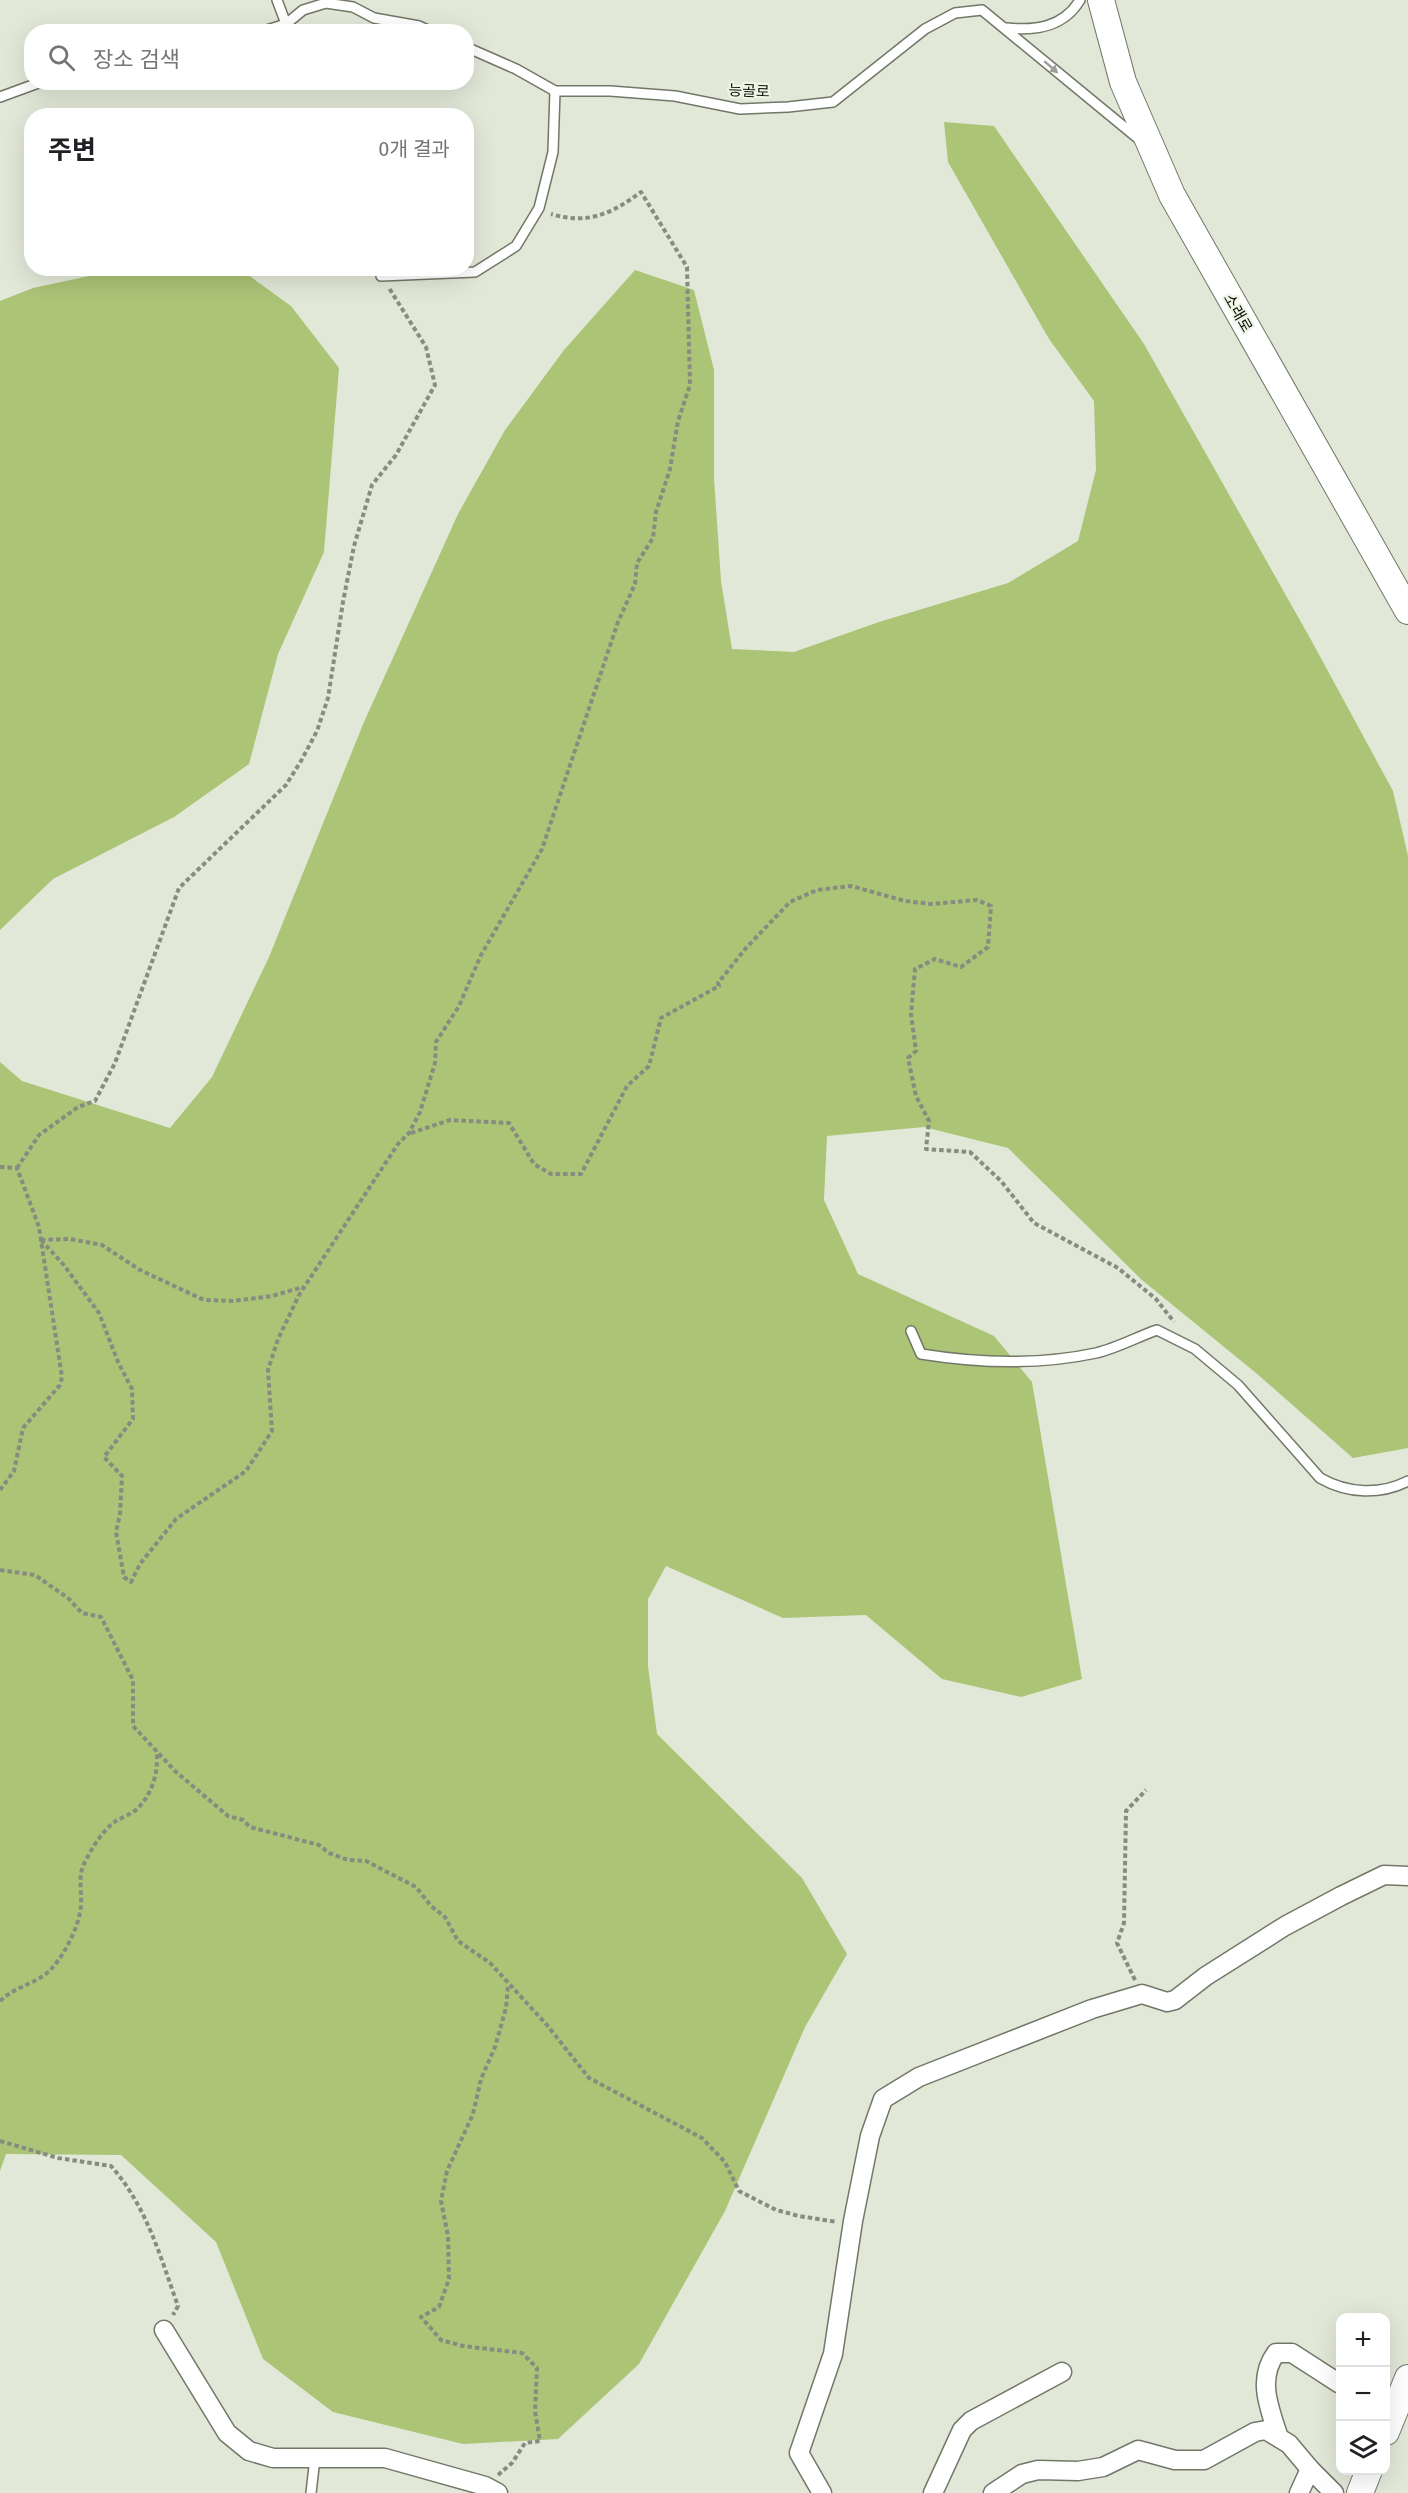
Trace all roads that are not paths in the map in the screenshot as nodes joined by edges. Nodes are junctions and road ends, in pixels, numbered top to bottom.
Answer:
1 (277, 0) edge
2 (1080, 0) edge
3 (1101, 0) edge
4 (286, 24) joint
5 (408, 24) edge
6 (1007, 28) junction
7 (474, 51) edge
8 (24, 88) edge
9 (555, 91) junction
10 (0, 97) edge
11 (1152, 150) junction
12 (474, 272) edge
13 (1408, 611) edge
14 (911, 1331) dead end
15 (1408, 1481) edge
16 (1408, 1876) edge
17 (164, 2330) road end
18 (1062, 2372) dead end
19 (1408, 2378) edge
20 (1336, 2381) edge
21 (1390, 2416) edge
22 (1278, 2435) junction
23 (315, 2458) junction
24 (1310, 2469) junction
25 (1367, 2475) edge
26 (492, 2489) edge
27 (311, 2493) edge
28 (822, 2493) edge
29 (933, 2493) edge
30 (993, 2493) edge
31 (1299, 2493) edge
32 (1334, 2493) edge
33 (1360, 2493) edge

1 - 4 lane
2 - 6 lane
3 - 11 main road, 소래로
4 - 5 lane
6 - 9 lane, 능골로
6 -> 11 lane, 능골로
7 - 9 lane, 능골로
8 - 10 lane
9 - 12 lane
11 - 13 main road, 소래로
14 - 15 lane
16 - 28 street
17 - 23 street
18 - 29 street
19 - 21 main road
20 - 22 street
22 - 24 street
22 - 30 street
23 - 26 street
23 - 27 lane
24 - 31 street
24 - 32 street
25 - 33 main road

